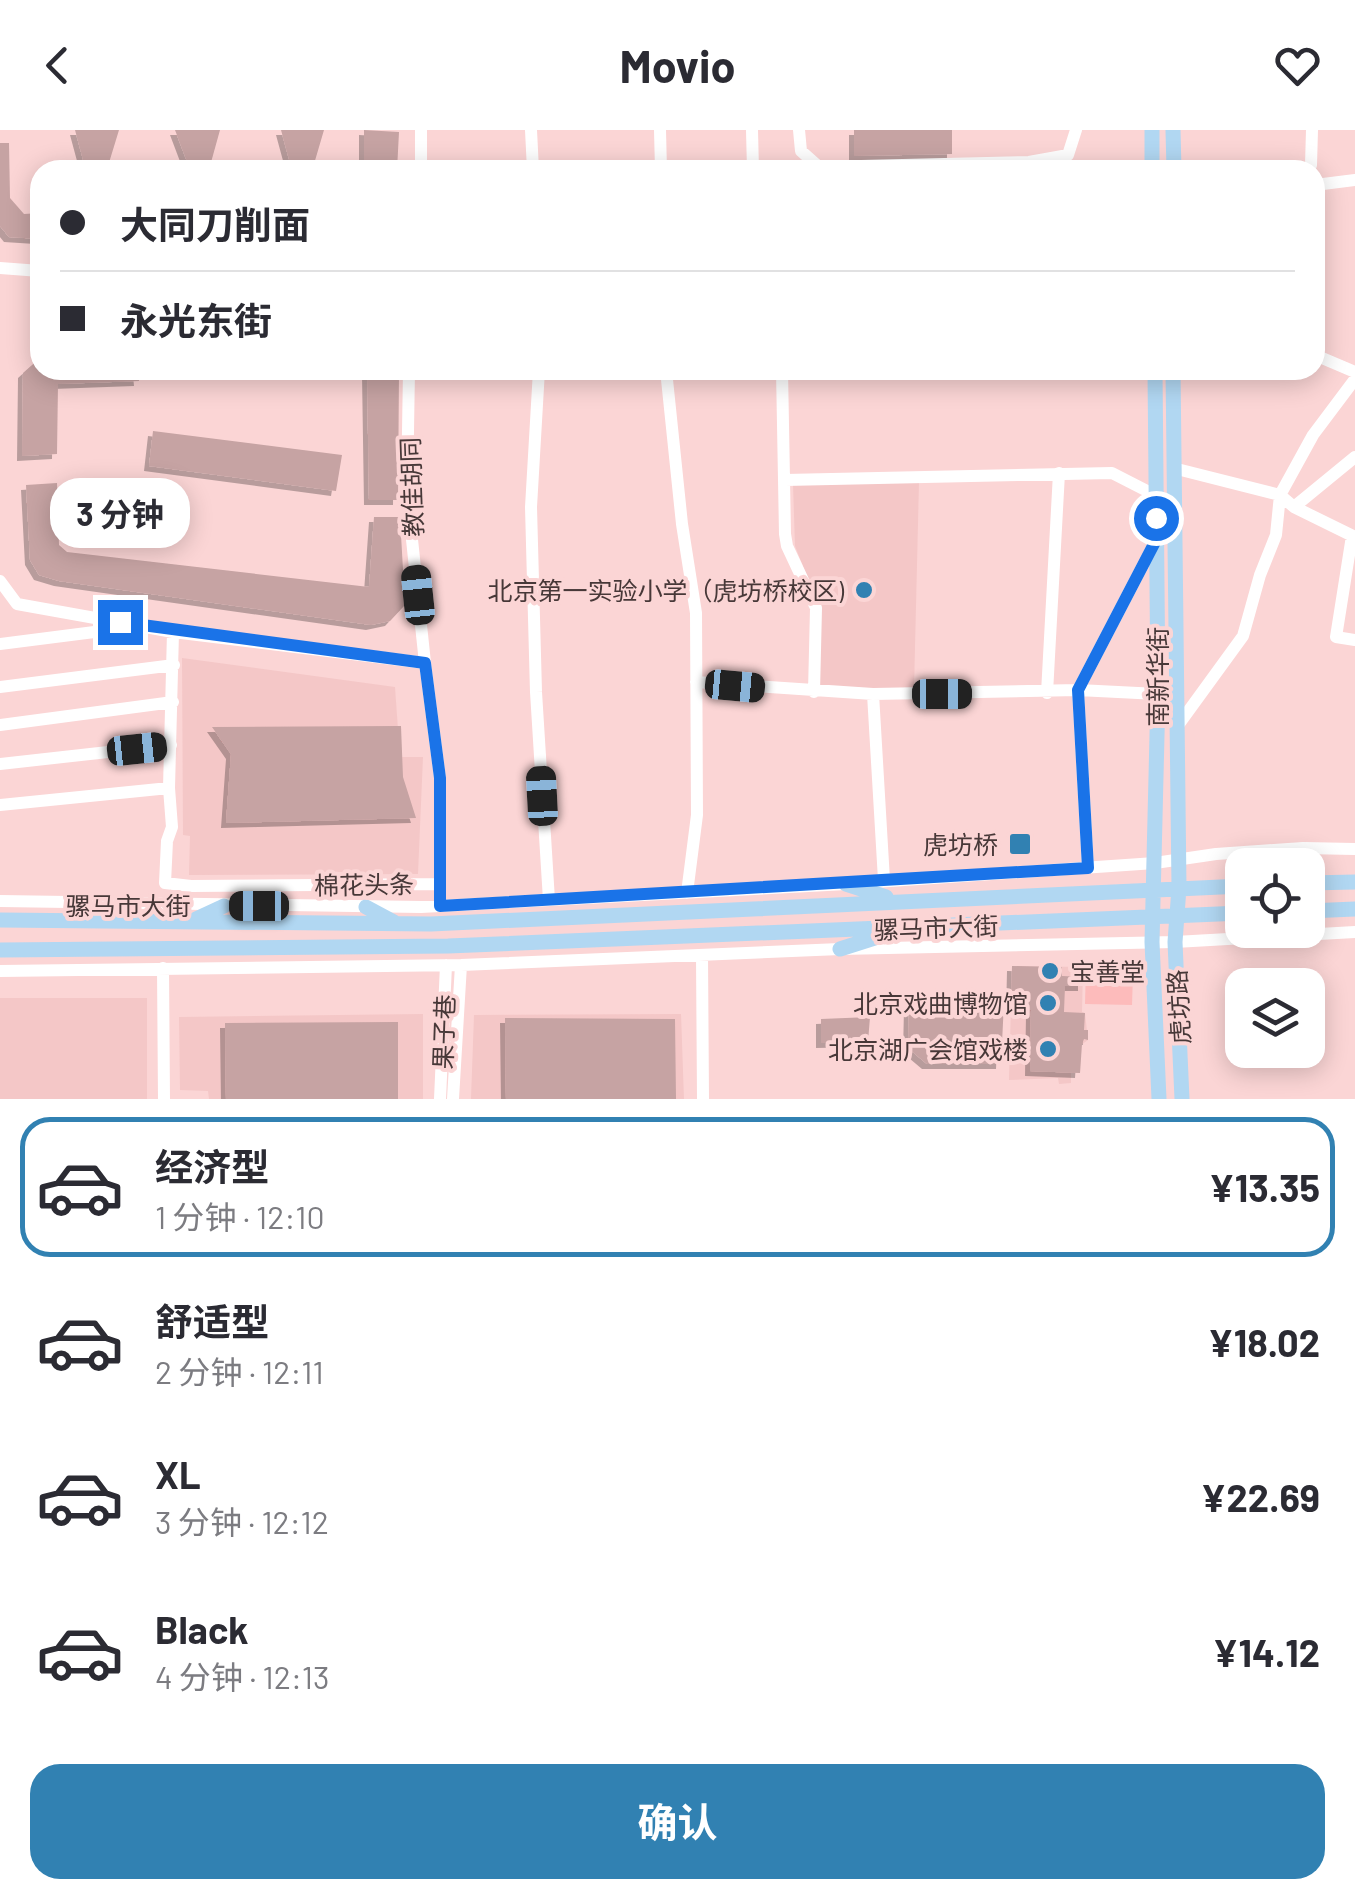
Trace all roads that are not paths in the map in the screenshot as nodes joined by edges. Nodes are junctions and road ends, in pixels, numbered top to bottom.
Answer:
1 (421, 130) edge
2 (531, 130) edge
3 (660, 130) edge
4 (752, 130) edge
5 (799, 130) edge
6 (1076, 130) edge
7 (1152, 130) edge
8 (1173, 130) edge
9 (1312, 130) edge
10 (421, 160) edge
11 (532, 160) edge
12 (661, 160) edge
13 (753, 160) edge
14 (811, 160) edge
15 (1040, 160) edge
16 (1152, 160) edge
17 (1174, 160) edge
18 (1311, 160) edge
19 (1355, 180) edge
20 (1325, 184) edge
21 (0, 268) edge
22 (30, 270) edge
23 (1325, 360) edge
24 (1355, 376) edge
25 (409, 380) edge
26 (538, 380) edge
27 (667, 380) edge
28 (782, 380) edge
29 (1155, 380) edge
30 (1173, 380) edge
31 (1355, 457) edge
32 (1173, 468) junction
33 (1059, 473) junction
34 (785, 480) junction
35 (1156, 495) junction
36 (1280, 495) junction
37 (1294, 507) junction
38 (1353, 537) edge
39 (1156, 540) junction
40 (0, 581) edge
41 (120, 622) junction
42 (173, 632) junction
43 (1355, 640) edge
44 (0, 644) edge
45 (425, 663) junction
46 (174, 664) junction
47 (696, 682) junction
48 (0, 688) edge
49 (1078, 690) junction
50 (814, 692) junction
51 (1047, 693) junction
52 (873, 694) junction
53 (1158, 694) junction
54 (173, 702) junction
55 (1178, 724) junction
56 (0, 725) edge
57 (171, 745) junction
58 (0, 764) edge
59 (169, 788) junction
60 (0, 805) edge
61 (1355, 849) edge
62 (1179, 860) junction
63 (1155, 864) junction
64 (1088, 868) junction
65 (884, 880) junction
66 (1355, 882) edge
67 (1325, 883) edge
68 (440, 884) junction
69 (846, 884) junction
70 (1225, 887) edge
71 (1179, 888) junction
72 (1155, 890) junction
73 (688, 892) junction
74 (549, 900) junction
75 (895, 900) junction
76 (0, 902) edge
77 (224, 906) junction
78 (440, 906) junction
79 (366, 907) junction
80 (1354, 909) edge
81 (1325, 910) edge
82 (1225, 914) edge
83 (1177, 916) junction
84 (1152, 917) junction
85 (0, 920) edge
86 (188, 922) junction
87 (397, 924) junction
88 (901, 929) junction
89 (1355, 932) edge
90 (1152, 942) junction
91 (1175, 942) junction
92 (840, 949) junction
93 (0, 950) edge
94 (702, 956) junction
95 (453, 965) junction
96 (164, 968) junction
97 (0, 971) edge
98 (164, 1099) edge
99 (440, 1099) edge
100 (454, 1099) edge
101 (703, 1099) edge
102 (1158, 1099) edge
103 (1182, 1099) edge

1 - 10 street
2 - 11 street
3 - 12 street
4 - 13 street
5 - 14 street
6 - 15 street
7 - 16 main road
8 - 17 main road
9 - 18 street
19 - 20 street
21 - 22 street
23 - 24 street
24 - 36 street
25 - 45 street, 教佳胡同
26 - 74 street
27 - 47 street
28 - 34 street
29 - 35 main road, 南新华街
30 - 32 main road, 南新华街
31 - 37 street
32 - 36 street
32 - 55 main road, 南新华街
33 - 34 street
33 - 35 street
33 - 51 street
34 - 50 street
35 - 39 main road, 南新华街
36 - 37 street
36 - 55 street
37 - 38 street
38 - 43 street
39 - 49 street
39 - 53 main road, 南新华街
40 - 41 street
41 - 42 street
41 - 44 street
42 - 45 street
42 - 46 street
45 - 68 street, 教佳胡同
46 - 48 street
46 - 54 street
47 - 50 street
47 - 73 street
49 - 51 street
49 - 53 street
49 - 64 street
50 - 52 street
51 - 52 street
52 - 65 street
53 - 63 main road, 南新华街
54 - 56 street
54 - 57 street
55 - 62 main road, 南新华街
57 - 58 street
57 - 59 street
59 - 60 street
59 - 68 street, 棉花头条
61 - 62 street, 骡马市大街
62 - 63 street, 骡马市大街
62 - 71 main road, 南新华街
63 - 64 street, 骡马市大街
63 - 72 main road, 南新华街
64 - 65 street, 骡马市大街
65 - 69 street, 骡马市大街
66 - 67 main road
68 - 78 street, 教佳胡同
69 - 73 street, 骡马市大街
69 - 75 main road
70 - 71 main road, 骡马市大街
71 - 72 main road, 骡马市大街
71 - 83 main road, 虎坊路
72 - 75 main road, 骡马市大街
72 - 84 main road, 虎坊路
73 - 74 street, 骡马市大街
74 - 78 street, 骡马市大街
75 - 87 main road, 骡马市大街
76 - 77 street, 骡马市大街
77 - 79 street, 骡马市大街
77 - 86 main road
78 - 79 street, 骡马市大街
79 - 87 main road
80 - 81 main road
82 - 83 main road, 骡马市大街
83 - 84 main road, 骡马市大街
83 - 91 main road, 虎坊路
84 - 88 main road, 骡马市大街
84 - 90 main road, 虎坊路
85 - 86 main road, 骡马市大街
86 - 87 main road, 骡马市大街
88 - 92 main road
88 - 93 main road, 骡马市大街
89 - 91 street, 骡马市大街
90 - 91 street, 骡马市大街
90 - 92 street, 骡马市大街
90 - 102 main road, 虎坊路
91 - 103 main road, 虎坊路
92 - 94 street, 骡马市大街
94 - 95 street, 骡马市大街
94 - 101 street
95 - 96 street, 骡马市大街
95 - 99 street, 果子巷
95 - 100 street, 果子巷
96 - 97 street, 骡马市大街
96 - 98 street

